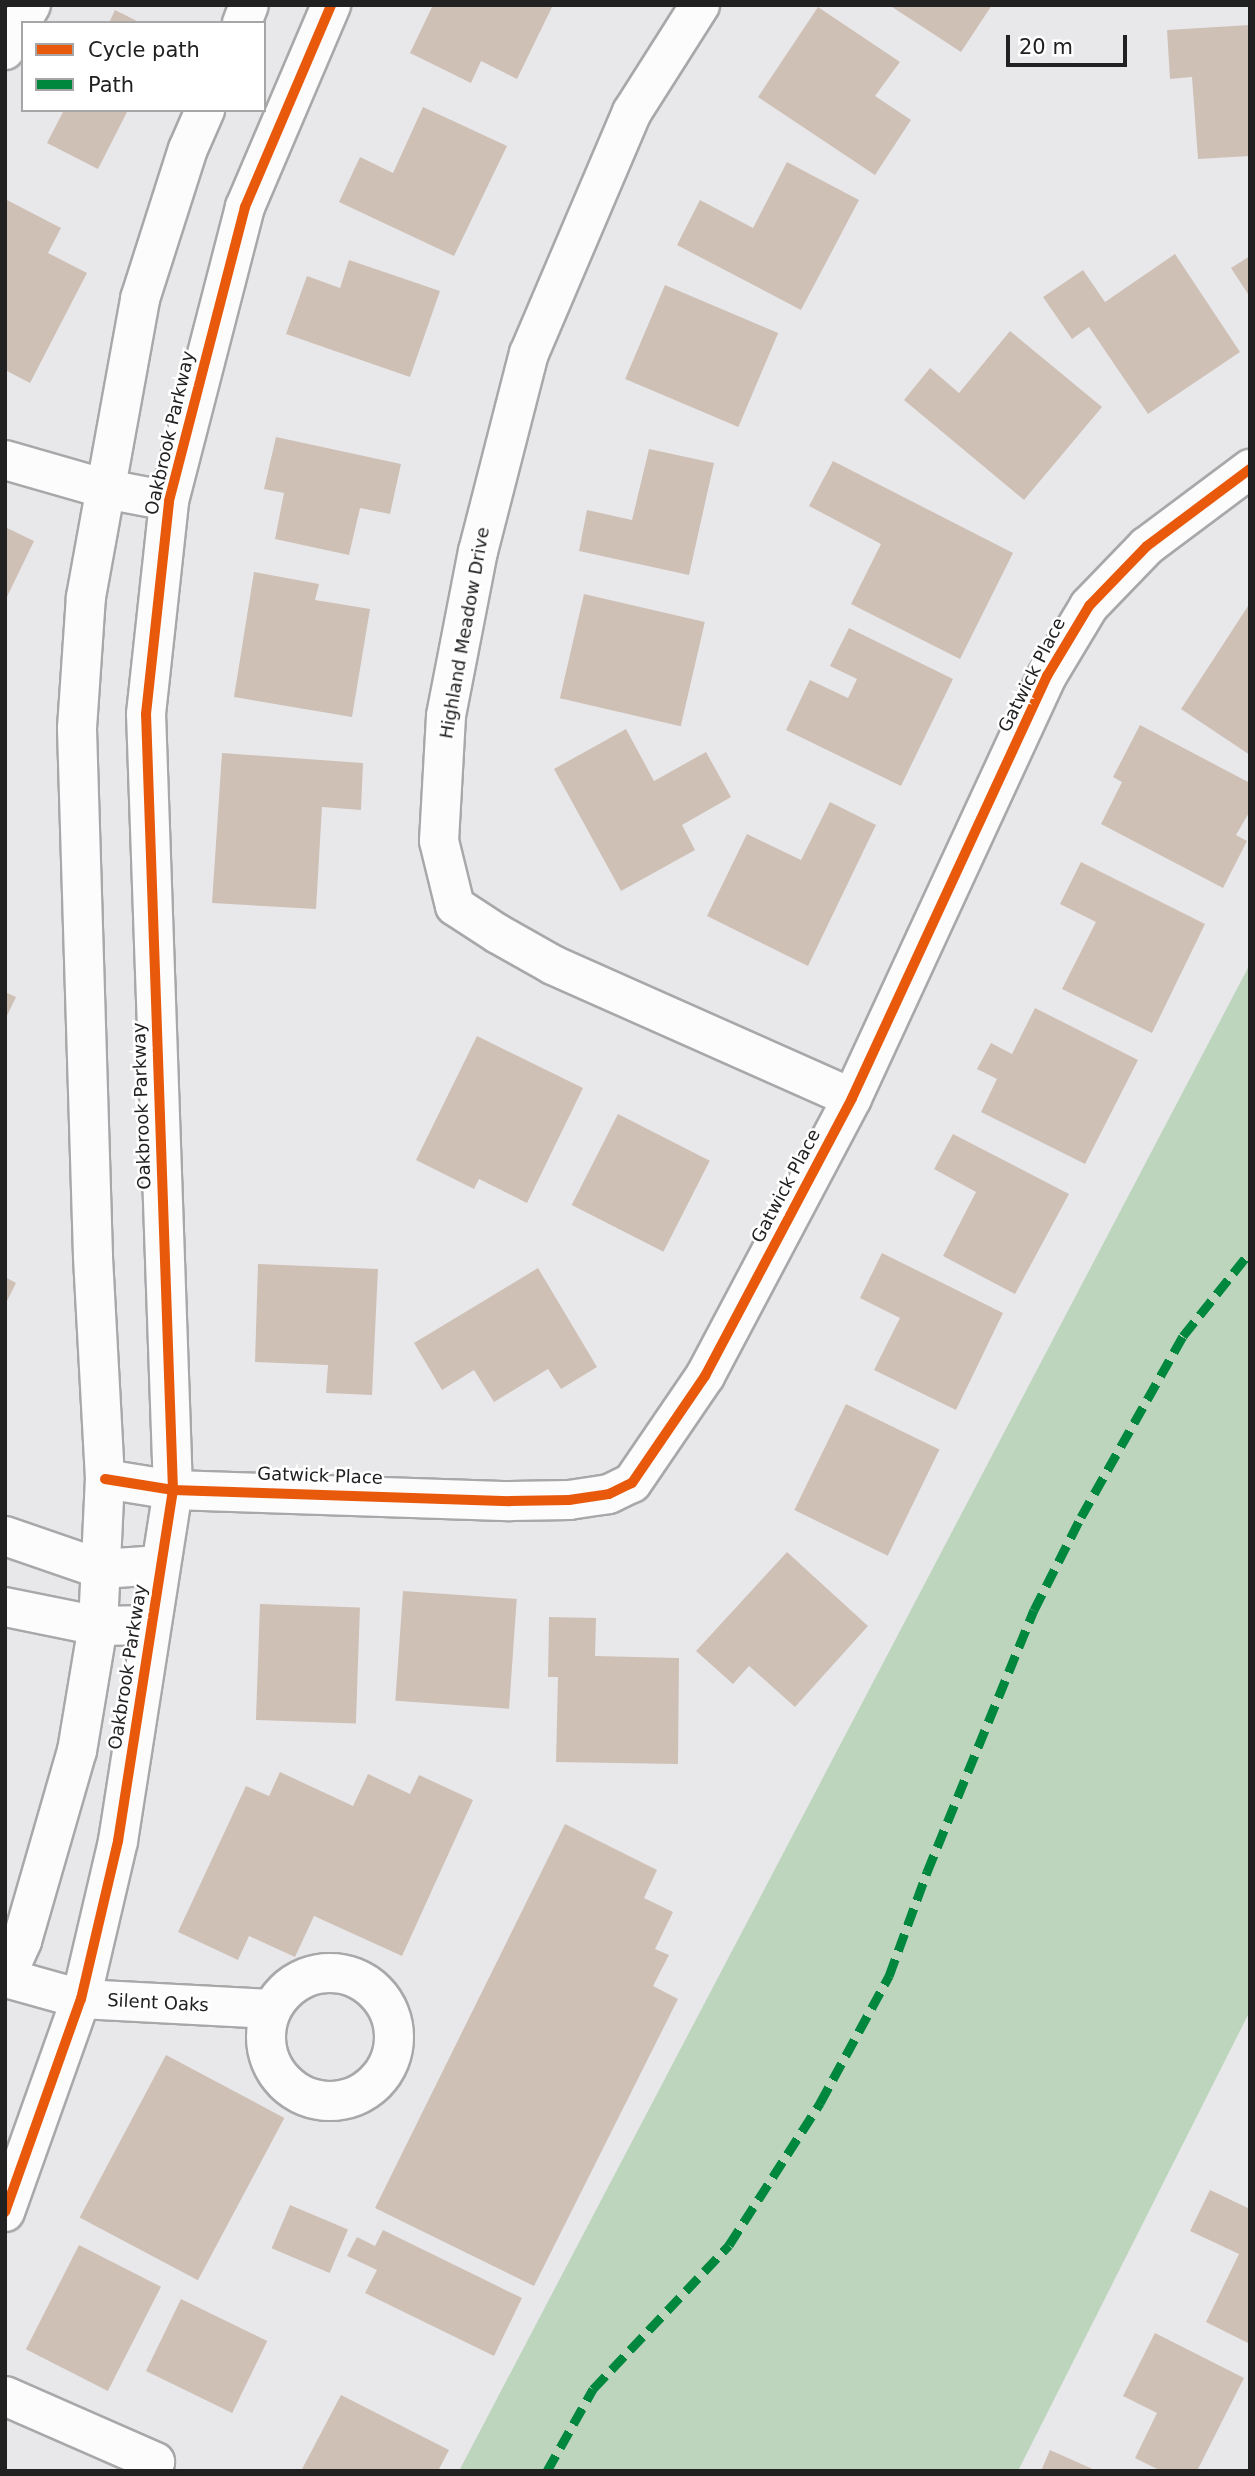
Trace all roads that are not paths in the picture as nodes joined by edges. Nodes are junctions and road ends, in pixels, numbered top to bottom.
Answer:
1 (31, 5) edge
2 (331, 5) edge
3 (700, 5) edge
4 (22, 21) edge
5 (21, 22) edge
6 (5, 50) edge
7 (204, 112) edge
8 (5, 460) edge
9 (1250, 469) edge
10 (106, 489) junction
11 (169, 501) junction
12 (852, 1098) junction
13 (105, 1479) junction
14 (173, 1490) junction
15 (5, 1536) edge
16 (161, 1565) junction
17 (101, 1569) junction
18 (5, 1607) edge
19 (150, 1625) junction
20 (98, 1626) junction
21 (5, 1979) edge
22 (81, 1999) junction
23 (271, 2008) dead end
24 (5, 2212) edge
25 (5, 2396) edge
26 (150, 2471) edge

1 - 4 street
2 - 11 street, Oakbrook Parkway
3 - 12 street, Highland Meadow Drive
5 - 6 street
7 - 10 street, Oakbrook Parkway
8 - 10 street
9 - 12 street, Gatwick Place
10 - 11 street
10 - 13 street, Oakbrook Parkway
11 - 14 street, Oakbrook Parkway
12 - 14 street, Gatwick Place
13 - 14 street, Gatwick Place
13 - 17 street, Oakbrook Parkway
14 - 16 street, Oakbrook Parkway
15 - 17 street
16 - 17 street
16 - 19 street, Oakbrook Parkway
17 - 20 street, Oakbrook Parkway
18 - 20 street
19 - 20 street
19 - 22 street, Oakbrook Parkway
20 - 21 street, Oakbrook Parkway
21 - 22 street, Silent Oaks
22 - 23 street, Silent Oaks
22 - 24 street, Oakbrook Parkway
25 - 26 street

